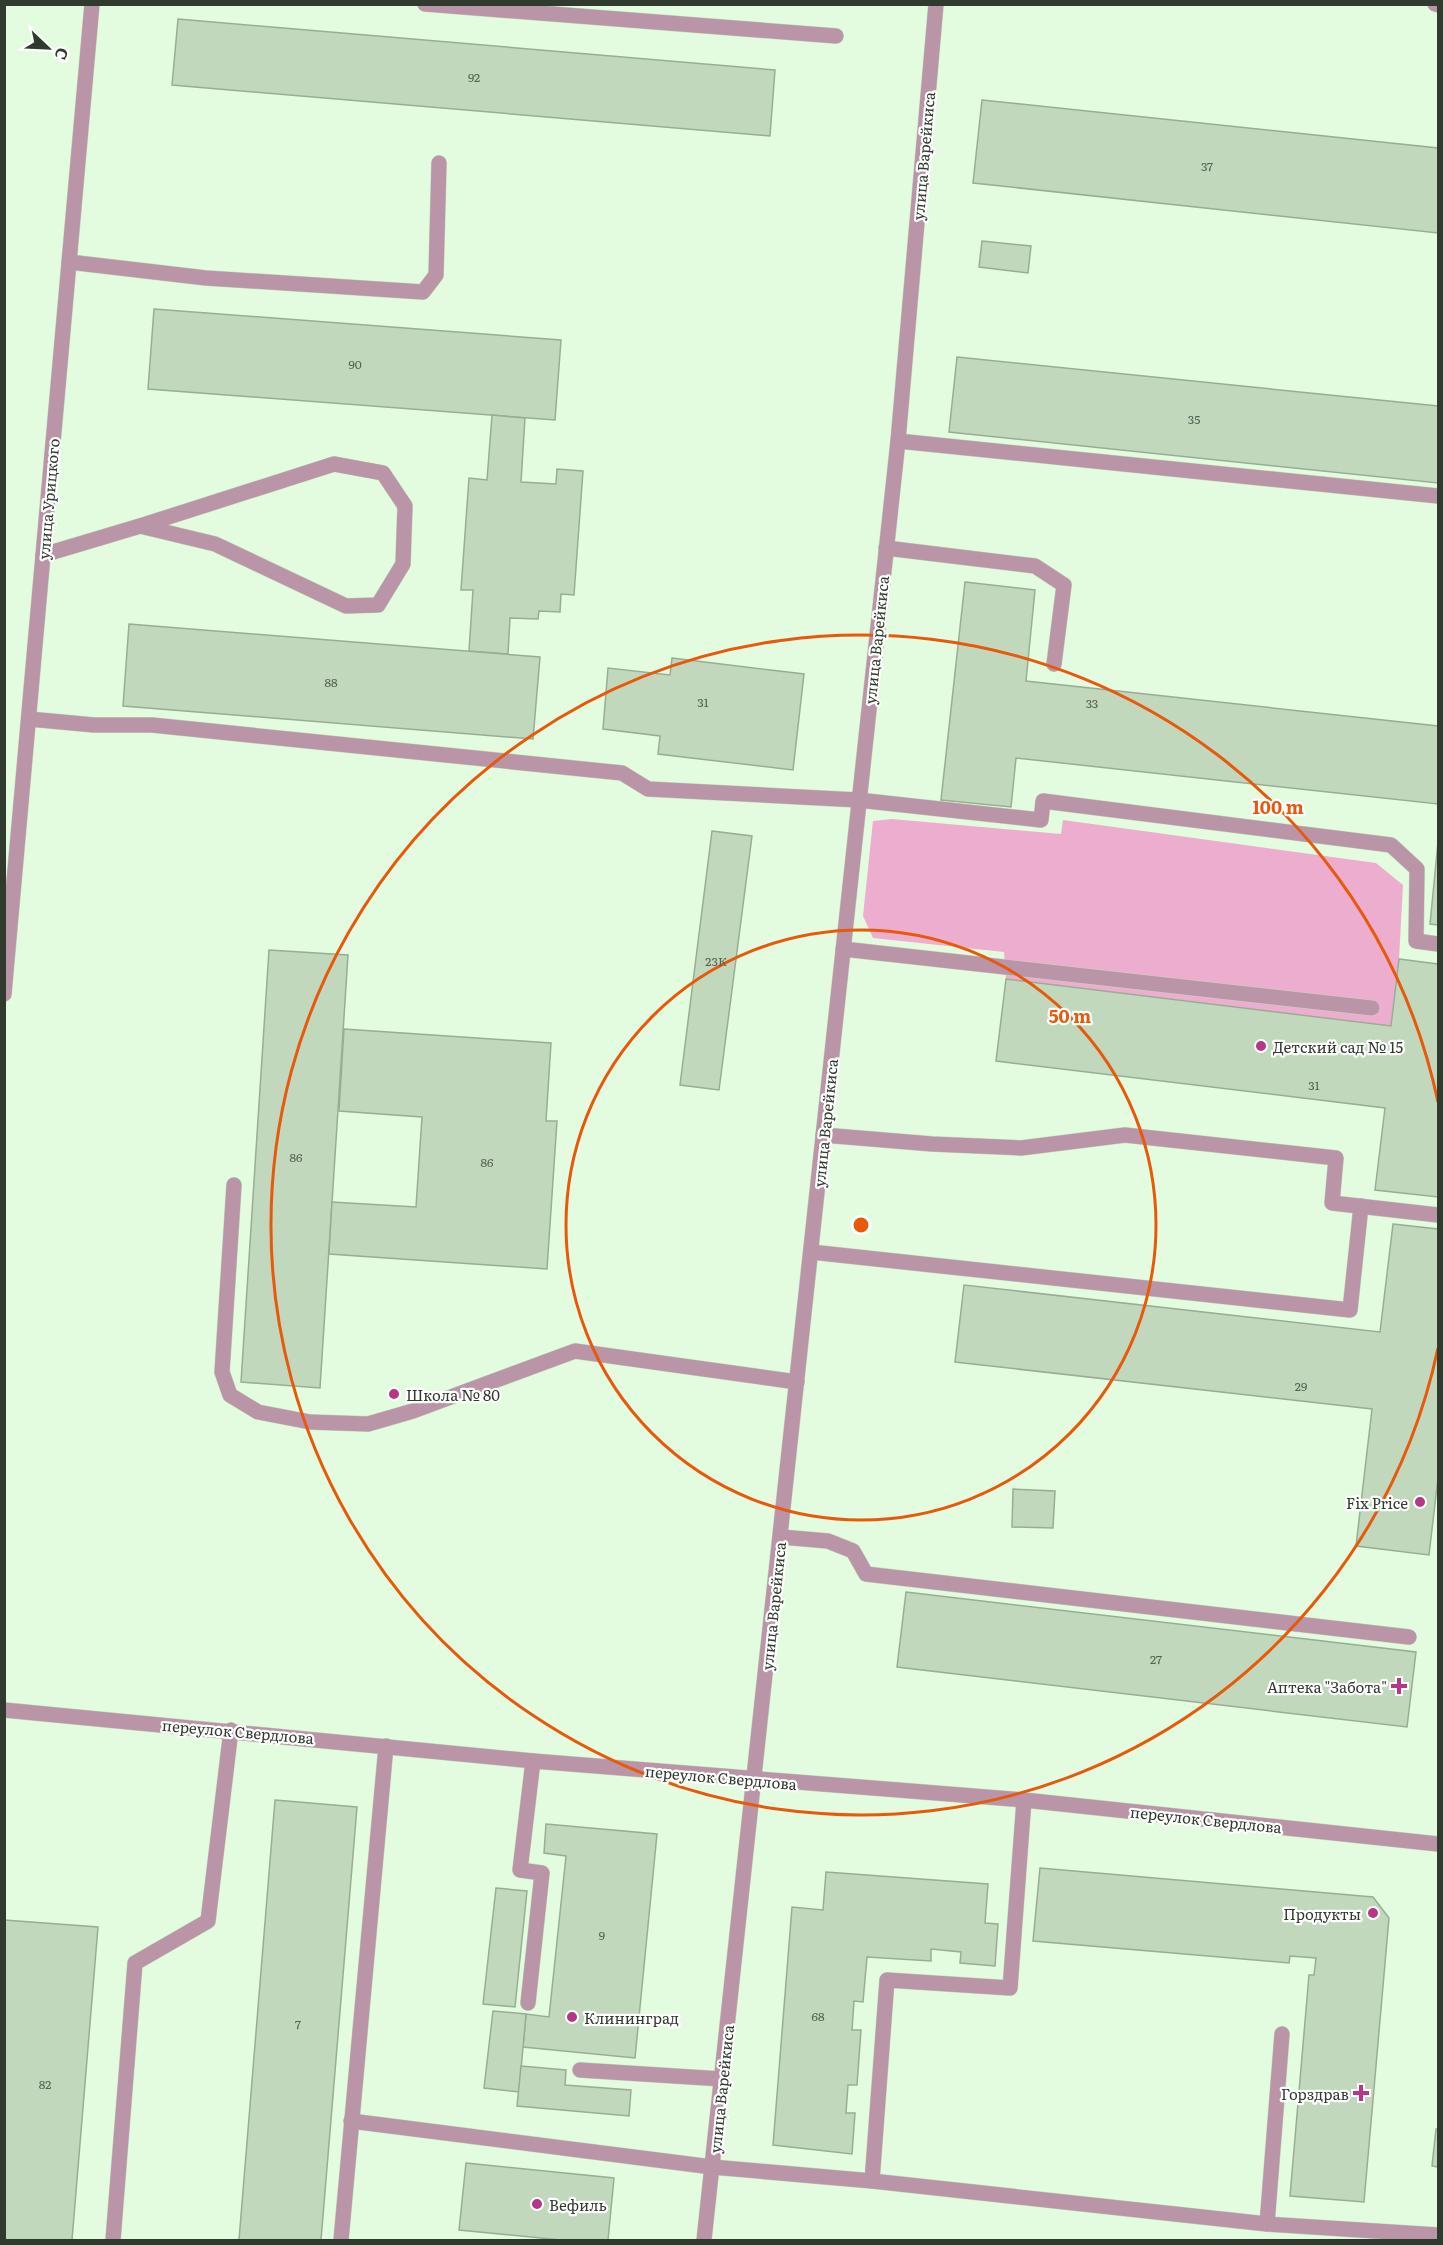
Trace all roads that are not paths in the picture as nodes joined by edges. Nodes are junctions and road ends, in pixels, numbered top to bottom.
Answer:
1 (92, 4) edge
2 (425, 4) edge
3 (936, 4) edge
4 (836, 36) dead end
5 (439, 163) dead end
6 (69, 262) junction
7 (898, 441) junction
8 (1438, 496) edge
9 (140, 526) junction
10 (886, 548) junction
11 (43, 555) junction
12 (1054, 664) dead end
13 (29, 719) junction
14 (858, 800) junction
15 (1438, 944) edge
16 (843, 949) junction
17 (4, 994) edge
18 (1372, 1008) dead end
19 (823, 1135) junction
20 (234, 1185) dead end
21 (1361, 1206) junction
22 (1438, 1215) edge
23 (811, 1252) junction
24 (797, 1382) junction
25 (781, 1537) junction
26 (1410, 1637) dead end
27 (4, 1710) edge
28 (231, 1731) junction
29 (386, 1746) junction
30 (533, 1761) junction
31 (754, 1780) junction
32 (1024, 1800) junction
33 (1438, 1844) edge
34 (528, 2003) dead end
35 (1282, 2034) dead end
36 (579, 2070) dead end
37 (722, 2079) junction
38 (351, 2121) junction
39 (712, 2167) junction
40 (872, 2181) junction
41 (1267, 2224) junction
42 (1438, 2235) edge
43 (113, 2241) edge
44 (341, 2241) edge
45 (704, 2241) edge

1 - 6 street, улица Урицкого
2 - 4 street
3 - 7 street, улица Варейкиса
5 - 6 street
6 - 11 street, улица Урицкого
7 - 8 street
7 - 10 street, улица Варейкиса
9 - 9 street
9 - 11 street
10 - 12 street
10 - 14 street, улица Варейкиса
11 - 13 street, улица Урицкого
13 - 14 street
13 - 17 street, улица Урицкого
14 - 15 street
14 - 16 street, улица Варейкиса
16 - 18 street
16 - 19 street, улица Варейкиса
19 - 21 street
19 - 23 street, улица Варейкиса
20 - 24 street
21 - 22 street
21 - 23 street
23 - 24 street, улица Варейкиса
24 - 25 street, улица Варейкиса
25 - 26 street
25 - 31 street, улица Варейкиса
27 - 28 street, переулок Свердлова
28 - 29 street, переулок Свердлова
28 - 43 street
29 - 30 street, переулок Свердлова
29 - 38 street
30 - 31 street, переулок Свердлова
30 - 34 street
31 - 32 street, переулок Свердлова
31 - 37 street, улица Варейкиса
32 - 33 street, переулок Свердлова
32 - 40 street
35 - 41 street
36 - 37 street
37 - 39 street, улица Варейкиса
38 - 39 street
38 - 44 street
39 - 40 street
39 - 45 street, улица Варейкиса
40 - 41 street
41 - 42 street

